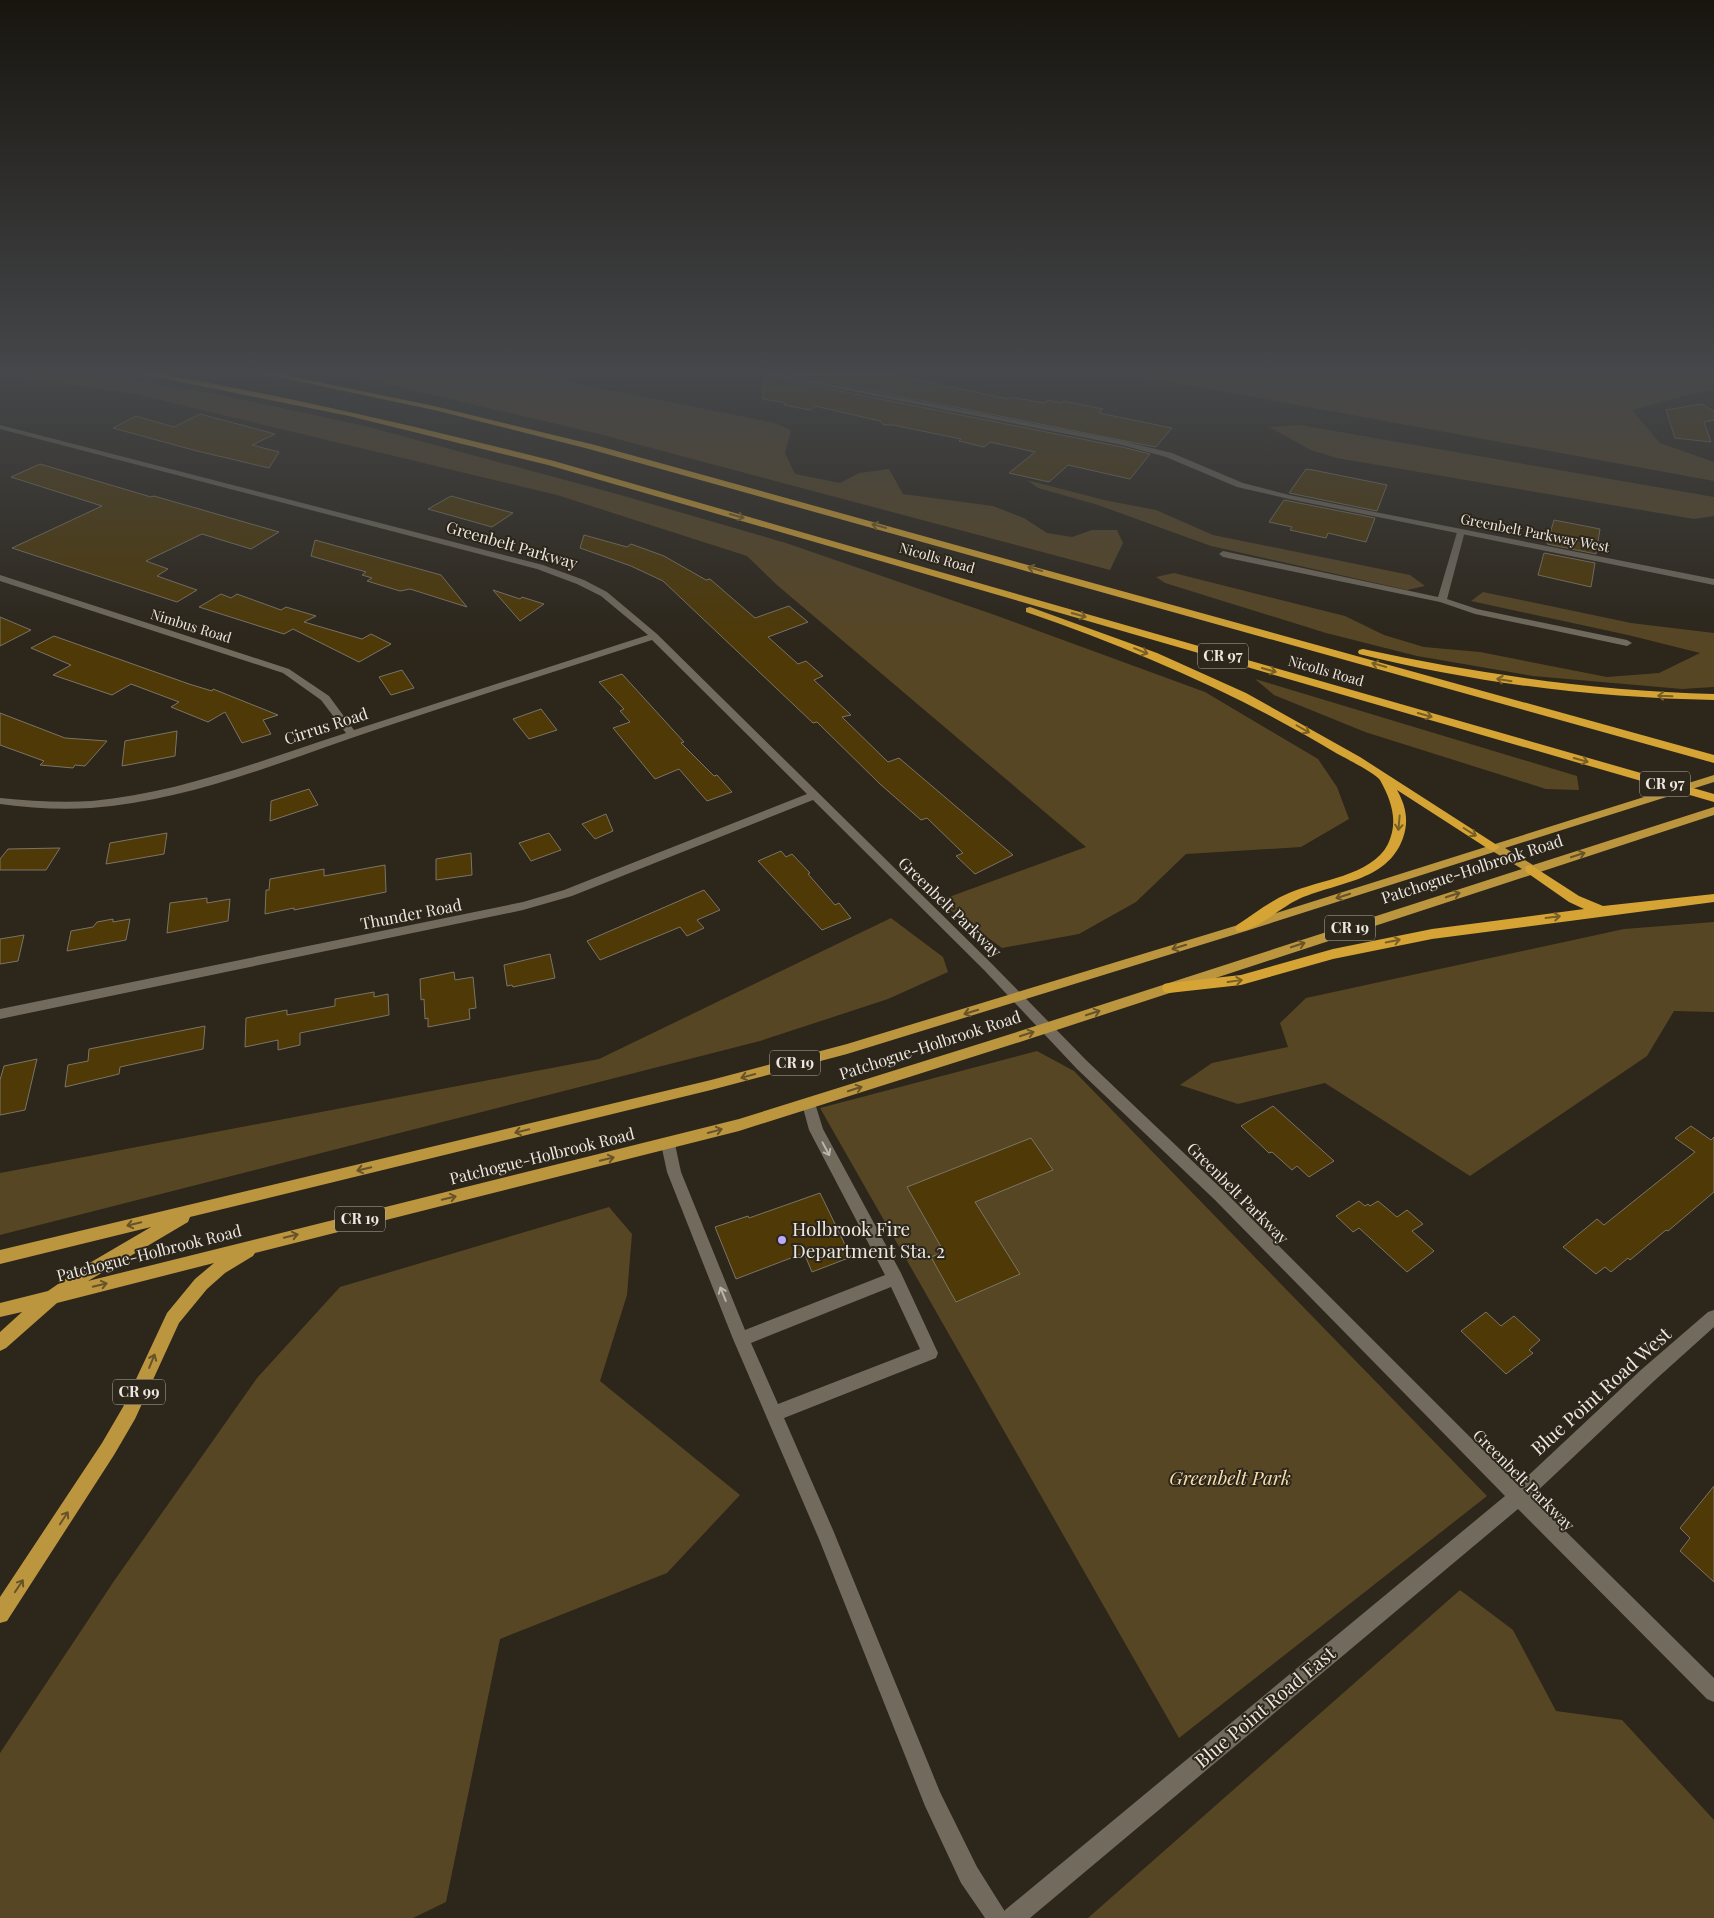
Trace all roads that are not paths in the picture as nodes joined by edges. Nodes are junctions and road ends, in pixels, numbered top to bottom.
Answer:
1 (141, 464) edge
2 (549, 464) edge
3 (652, 464) edge
4 (1189, 464) edge
5 (1461, 531) junction
6 (831, 543) junction
7 (1223, 554) dead end
8 (0, 578) edge
9 (1714, 582) edge
10 (1442, 600) junction
11 (1203, 616) junction
12 (654, 636) junction
13 (1627, 643) dead end
14 (1714, 697) edge
15 (352, 734) junction
16 (1714, 759) edge
17 (1616, 770) joint
18 (1384, 778) junction
19 (1714, 778) edge
20 (813, 796) junction
21 (1714, 798) edge
22 (0, 801) edge
23 (1714, 810) edge
24 (1494, 847) junction
25 (1531, 870) junction
26 (1714, 898) edge
27 (1602, 911) junction
28 (1242, 928) junction
29 (1169, 988) junction
30 (1018, 997) junction
31 (0, 1014) edge
32 (1047, 1028) junction
33 (809, 1104) junction
34 (668, 1144) junction
35 (199, 1209) junction
36 (259, 1244) junction
37 (0, 1257) edge
38 (895, 1278) junction
39 (52, 1296) junction
40 (0, 1310) edge
41 (1714, 1317) edge
42 (741, 1339) junction
43 (0, 1343) edge
44 (774, 1414) junction
45 (1518, 1497) junction
46 (0, 1614) edge
47 (1714, 1692) edge
48 (998, 1918) edge
49 (1013, 1918) edge

1 - 12 street, Greenbelt Parkway
2 -> 6 highway, Nicolls Road / CR 97
11 -> 3 highway, Nicolls Road / CR 97
4 - 5 street, Greenbelt Parkway West
5 - 9 street, Greenbelt Parkway West
5 - 10 street
6 -> 17 highway, Nicolls Road / CR 97
6 -> 18 highway
7 - 10 street
8 - 15 street, Nimbus Road
10 - 13 street
14 -> 11 highway
16 -> 11 highway, Nicolls Road / CR 97
12 - 15 street, Cirrus Road
12 - 20 street, Greenbelt Parkway
15 - 22 street, Cirrus Road
17 - 21 highway, Nicolls Road / CR 97
18 -> 24 highway
18 -> 28 highway
19 - 24 main road, Patchogue-Holbrook Road / CR 19
20 - 30 street, Greenbelt Parkway
20 - 31 street, Thunder Road
25 -> 23 main road, Patchogue-Holbrook Road / CR 19
24 - 25 main road
24 -> 28 main road, Patchogue-Holbrook Road / CR 19
25 - 27 highway
29 -> 25 main road, Patchogue-Holbrook Road / CR 19
26 - 27 highway
29 -> 27 highway
28 -> 30 main road, Patchogue-Holbrook Road / CR 19
32 -> 29 main road, Patchogue-Holbrook Road / CR 19
30 - 32 street, Greenbelt Parkway
30 -> 35 main road, Patchogue-Holbrook Road / CR 19
33 -> 32 main road, Patchogue-Holbrook Road / CR 19
32 - 45 street, Greenbelt Parkway
34 -> 33 main road, Patchogue-Holbrook Road / CR 19
33 -> 38 street
36 -> 34 main road, Patchogue-Holbrook Road / CR 19
42 -> 34 street
35 -> 37 main road, Patchogue-Holbrook Road / CR 19
35 - 39 main road
39 -> 36 main road, Patchogue-Holbrook Road / CR 19
46 -> 36 main road, CR 99
38 - 42 street
38 - 44 street
39 - 40 main road, Patchogue-Holbrook Road / CR 19
39 - 43 main road
41 - 45 street, Blue Point Road West
42 - 44 street
44 - 48 street
45 - 47 street, Greenbelt Parkway
45 - 49 street, Blue Point Road East

